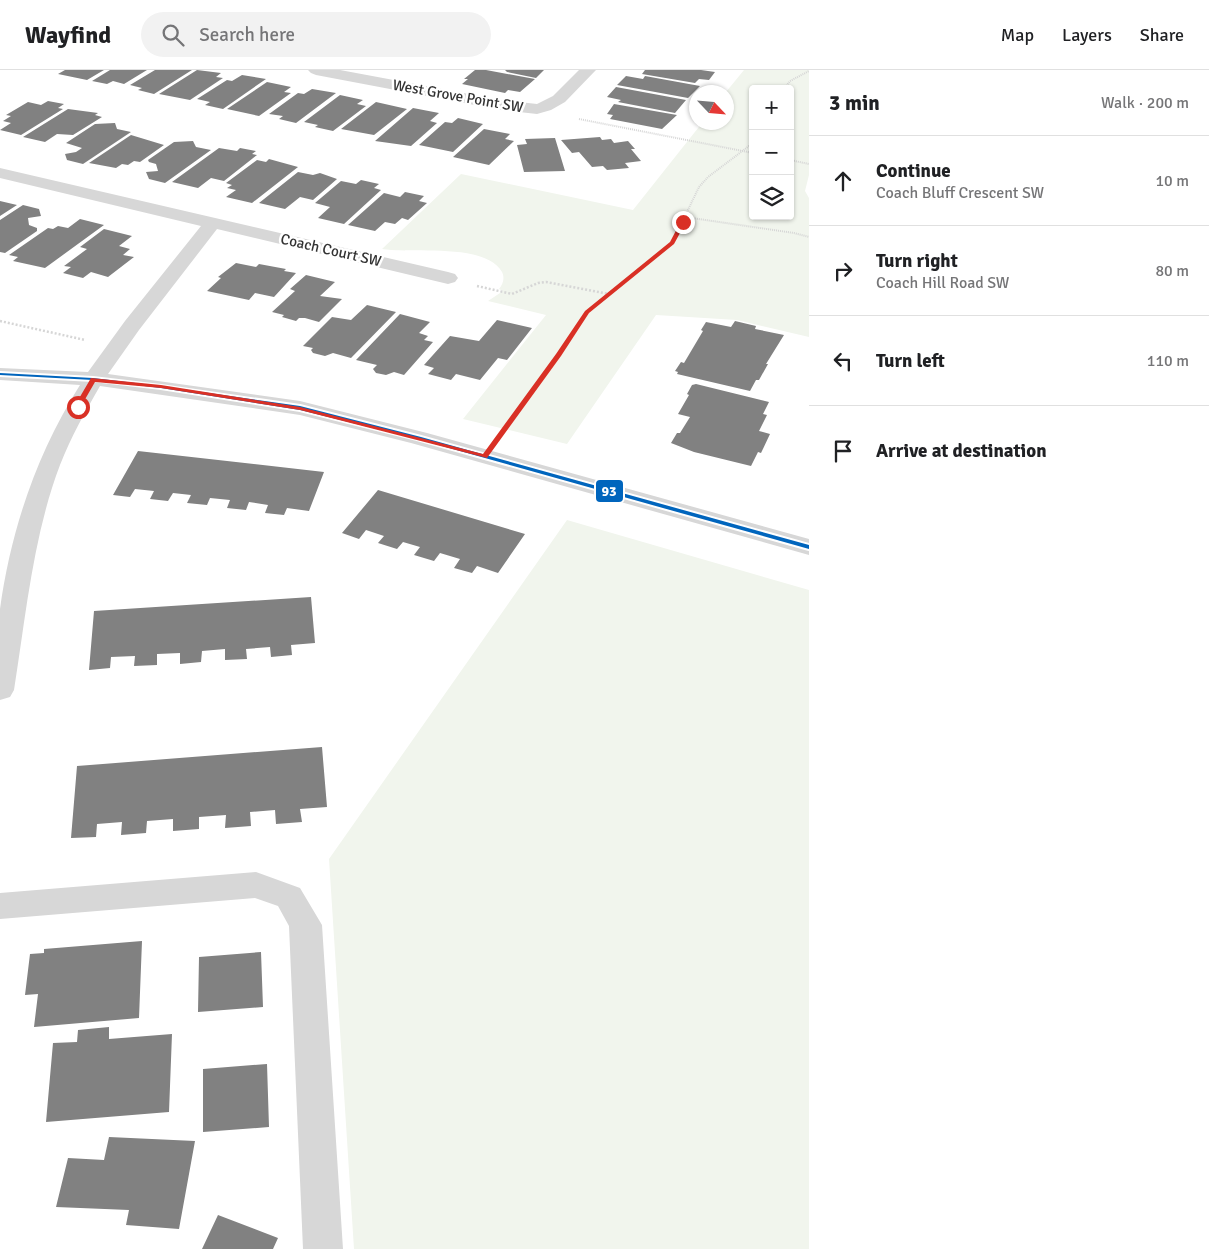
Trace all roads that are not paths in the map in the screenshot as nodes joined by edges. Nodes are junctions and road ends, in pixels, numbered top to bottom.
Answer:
1 (316, 70) edge
2 (588, 70) edge
3 (0, 172) edge
4 (213, 223) junction
5 (448, 278) road end
6 (0, 374) edge
7 (93, 379) junction
8 (809, 547) edge
9 (0, 690) edge
10 (0, 906) edge
11 (323, 1249) edge

1 - 2 street, West Grove Point SW
3 - 4 street, Coach Court SW
4 - 5 street, Coach Court SW
4 - 7 street
6 - 7 street
7 - 8 street
7 - 9 street
10 - 11 street

